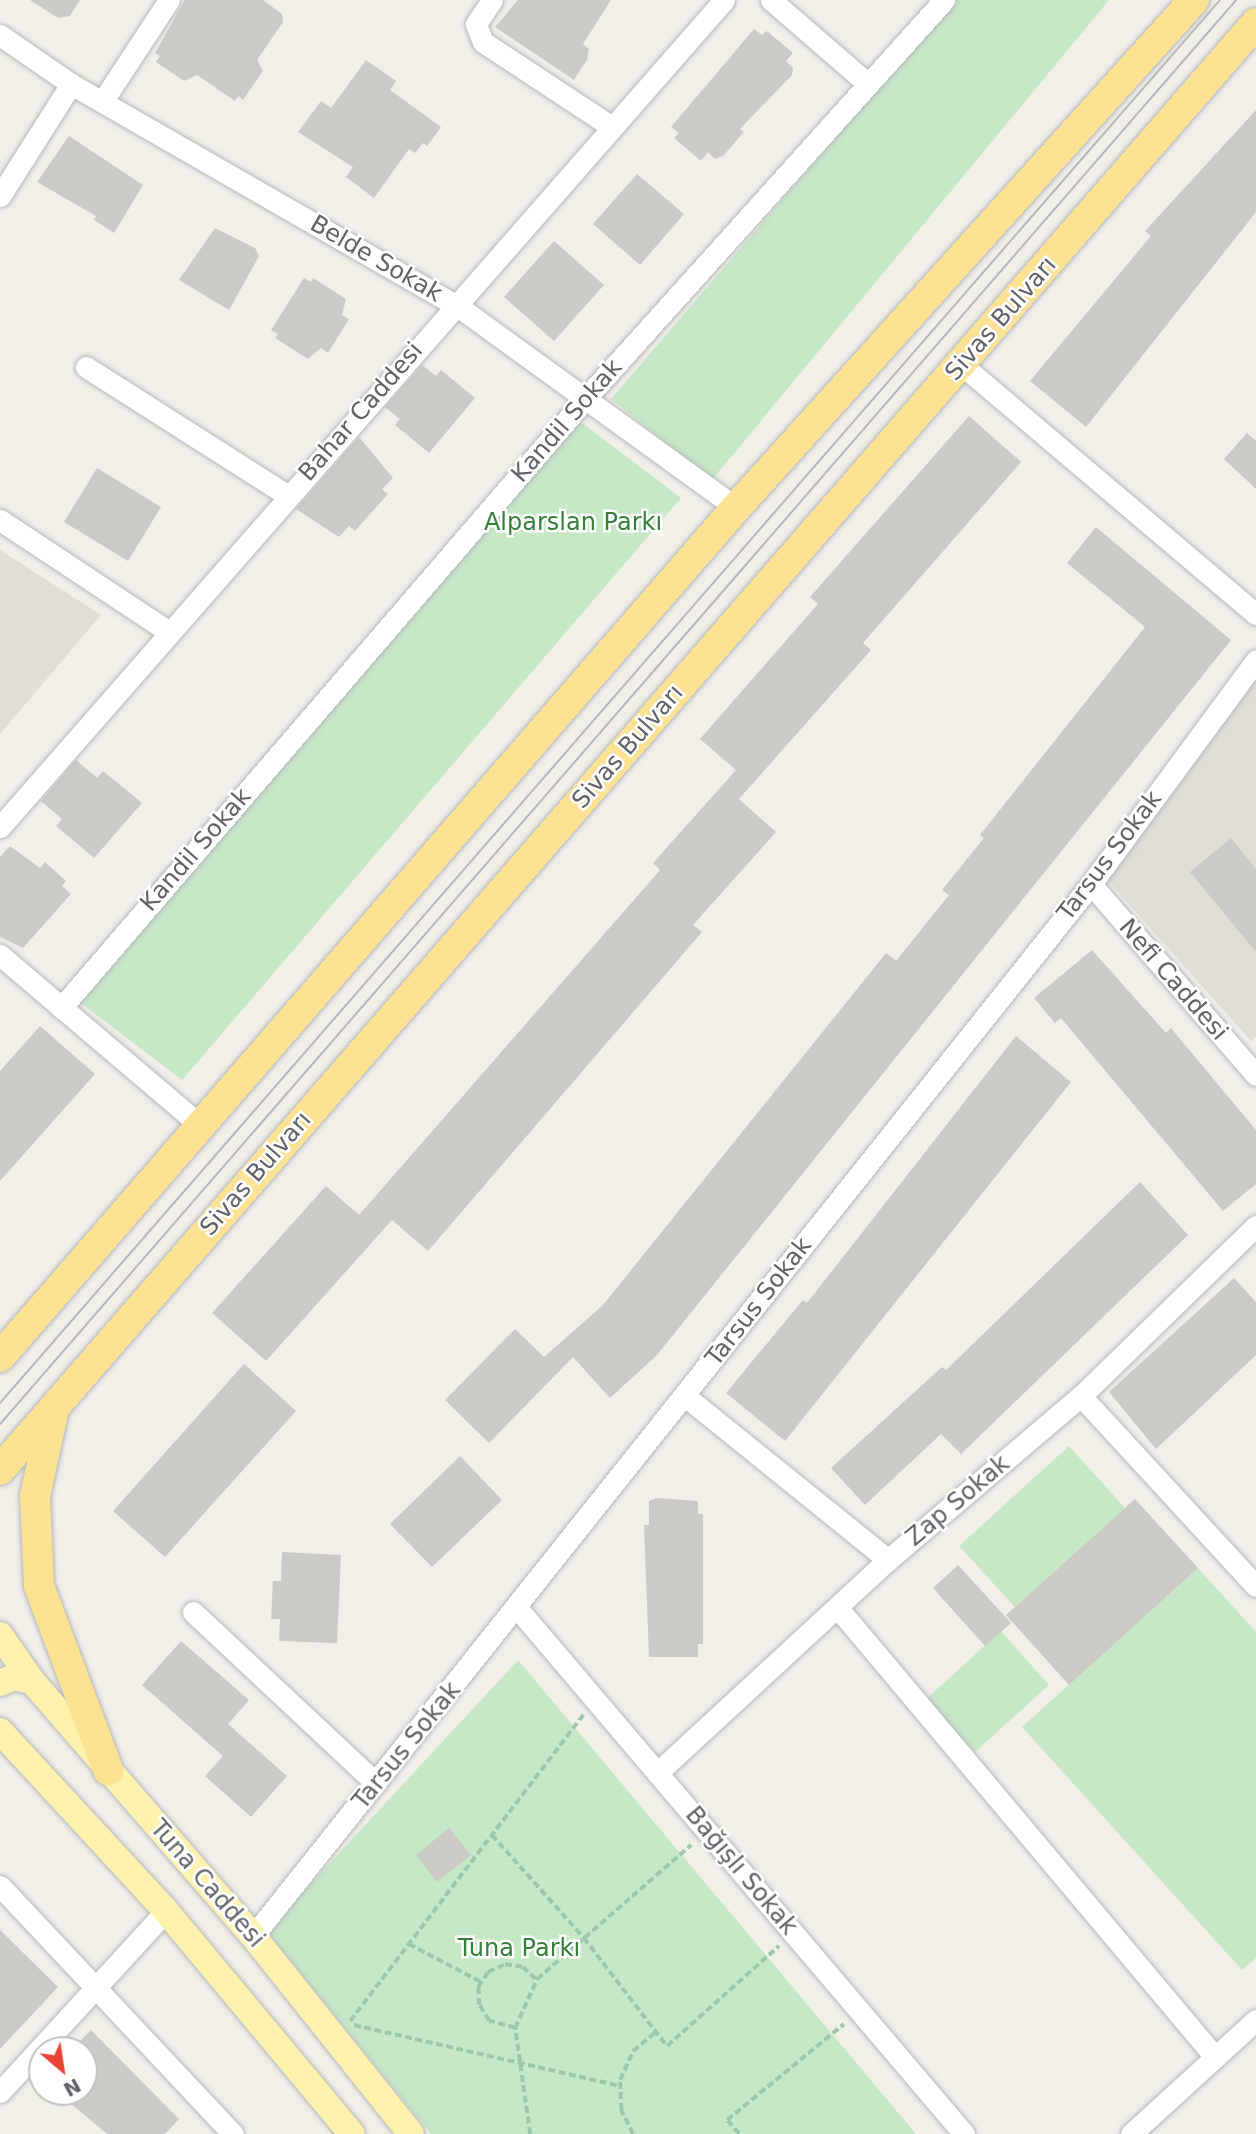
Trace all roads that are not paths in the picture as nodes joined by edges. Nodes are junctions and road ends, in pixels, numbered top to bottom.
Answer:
1 (169, 0) edge
2 (492, 0) edge
3 (771, 0) edge
4 (944, 0) edge
5 (1194, 0) edge
6 (714, 3) edge
7 (1256, 23) edge
8 (0, 35) edge
9 (71, 84) junction
10 (868, 84) junction
11 (102, 102) junction
12 (612, 127) junction
13 (0, 196) edge
14 (456, 305) junction
15 (962, 365) junction
16 (86, 367) dead end
17 (585, 399) junction
18 (288, 495) junction
19 (736, 508) junction
20 (0, 520) edge
21 (1256, 614) edge
22 (168, 631) junction
23 (1256, 660) edge
24 (0, 827) edge
25 (1091, 884) junction
26 (0, 955) edge
27 (61, 1008) junction
28 (1256, 1075) edge
29 (200, 1125) junction
30 (1256, 1226) edge
31 (0, 1357) edge
32 (1081, 1395) junction
33 (685, 1396) junction
34 (57, 1402) junction
35 (0, 1469) edge
36 (888, 1560) junction
37 (1256, 1586) edge
38 (837, 1607) junction
39 (517, 1609) junction
40 (193, 1612) dead end
41 (0, 1635) edge
42 (32, 1681) junction
43 (0, 1683) edge
44 (4, 1741) edge
45 (108, 1770) junction
46 (657, 1773) junction
47 (376, 1783) junction
48 (0, 1886) edge
49 (166, 1911) junction
50 (253, 1936) junction
51 (97, 1989) junction
52 (1256, 2020) edge
53 (1215, 2057) junction
54 (0, 2092) edge
55 (233, 2134) edge
56 (352, 2134) edge
57 (411, 2134) edge
58 (964, 2134) edge
59 (1131, 2134) edge

1 - 11 street
2 - 12 street
3 - 10 street
4 - 10 street, Kandil Sokak
5 - 19 highway
6 - 12 street, Bahar Caddesi
7 - 15 highway, Sivas Bulvarı
8 - 9 street, Belde Sokak
9 - 11 street, Belde Sokak
9 - 13 street
10 - 17 street, Kandil Sokak
11 - 14 street, Belde Sokak
12 - 14 street, Bahar Caddesi
14 - 17 street, Belde Sokak
14 - 18 street, Bahar Caddesi
15 - 21 street
15 - 34 highway, Sivas Bulvarı
16 - 18 street
17 - 19 street, Belde Sokak
17 - 27 street, Kandil Sokak
18 - 22 street, Bahar Caddesi
19 - 29 highway
20 - 22 street
22 - 24 street, Bahar Caddesi
23 - 25 street, Tarsus Sokak
25 - 28 street, Nefi Caddesi
25 - 33 street, Tarsus Sokak
26 - 27 street
27 - 29 street
29 - 31 highway
30 - 32 street, Zap Sokak
32 - 36 street, Zap Sokak
32 - 37 street
33 - 36 street
33 - 39 street, Tarsus Sokak
34 - 35 highway, Sivas Bulvarı
34 - 45 highway
36 - 38 street, Zap Sokak
38 - 46 street, Zap Sokak
38 - 53 street
39 - 46 street, Bağışlı Sokak
39 - 47 street, Tarsus Sokak
40 - 47 street
41 - 42 main road, Tuna Caddesi
42 - 43 main road
42 - 45 main road, Tuna Caddesi
44 - 49 main road, Tuna Caddesi
45 - 50 main road, Tuna Caddesi
46 - 58 street, Bağışlı Sokak
47 - 50 street, Tarsus Sokak
48 - 51 street
49 - 51 street
49 - 56 main road, Tuna Caddesi
50 - 57 main road, Tuna Caddesi
51 - 54 street
51 - 55 street
52 - 53 street
53 - 59 street

